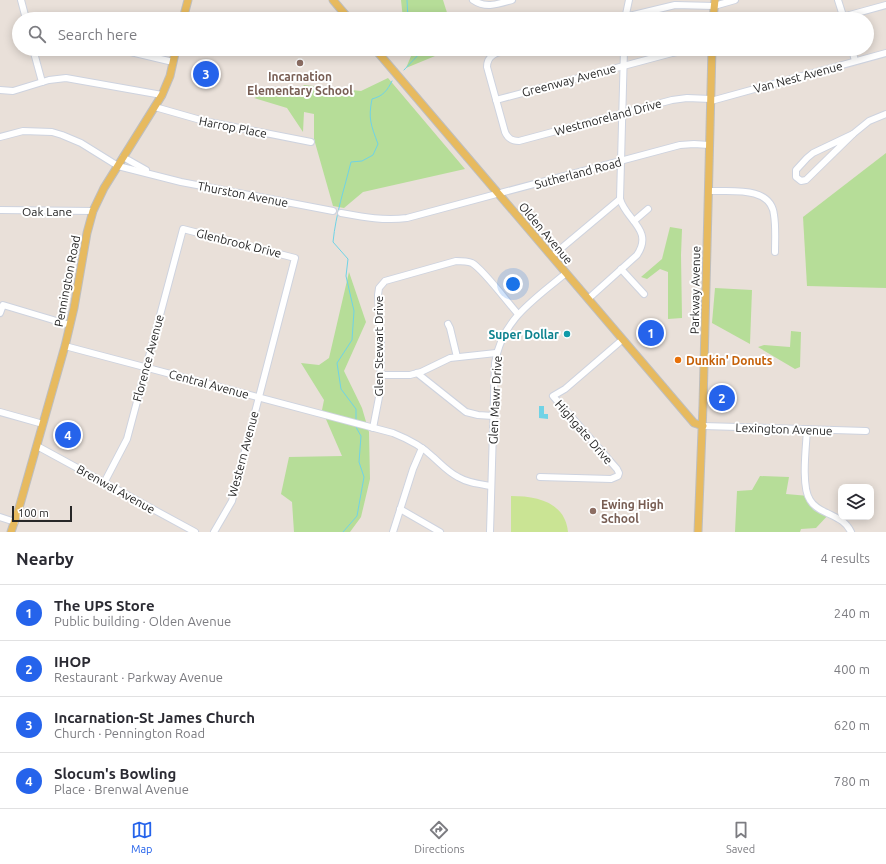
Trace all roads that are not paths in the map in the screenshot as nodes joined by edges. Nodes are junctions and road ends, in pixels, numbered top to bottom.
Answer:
1 (20, 0) edge
2 (188, 0) edge
3 (333, 0) edge
4 (473, 0) edge
5 (512, 0) edge
6 (629, 0) edge
7 (735, 0) edge
8 (838, 0) edge
9 (714, 3) edge
10 (886, 5) edge
11 (24, 12) edge
12 (185, 12) edge
13 (343, 12) edge
14 (626, 12) edge
15 (646, 12) edge
16 (841, 12) edge
17 (863, 12) edge
18 (886, 53) edge
19 (36, 56) edge
20 (148, 56) edge
21 (174, 56) edge
22 (381, 56) edge
23 (492, 56) edge
24 (624, 56) edge
25 (660, 56) edge
26 (712, 56) edge
27 (854, 56) edge
28 (855, 61) junction
29 (173, 62) junction
30 (623, 66) junction
31 (42, 82) junction
32 (0, 90) edge
33 (162, 95) junction
34 (496, 100) junction
35 (711, 100) junction
36 (155, 106) junction
37 (622, 114) junction
38 (886, 114) edge
39 (853, 134) junction
40 (0, 137) edge
41 (311, 142) dead end
42 (709, 144) junction
43 (123, 158) junction
44 (620, 162) junction
45 (118, 166) junction
46 (154, 174) junction
47 (708, 191) junction
48 (498, 194) junction
49 (620, 199) junction
50 (648, 209) dead end
51 (0, 210) edge
52 (93, 211) junction
53 (333, 211) dead end
54 (341, 212) dead end
55 (634, 221) junction
56 (183, 229) joint
57 (775, 252) dead end
58 (552, 256) junction
59 (295, 258) joint
60 (621, 269) junction
61 (566, 273) junction
62 (644, 294) dead end
63 (588, 299) junction
64 (0, 313) edge
65 (518, 314) junction
66 (448, 324) dead end
67 (70, 325) junction
68 (622, 340) junction
69 (65, 346) junction
70 (496, 353) junction
71 (457, 357) junction
72 (146, 367) junction
73 (417, 373) junction
74 (380, 375) junction
75 (259, 397) junction
76 (0, 412) edge
77 (493, 416) junction
78 (43, 424) junction
79 (703, 426) junction
80 (373, 428) junction
81 (807, 430) junction
82 (866, 432) dead end
83 (37, 446) junction
84 (422, 448) junction
85 (540, 477) dead end
86 (104, 483) junction
87 (491, 486) junction
88 (400, 509) junction
89 (0, 517) edge
90 (15, 522) junction
91 (11, 532) edge
92 (195, 532) edge
93 (214, 532) edge
94 (393, 532) edge
95 (440, 532) edge
96 (490, 532) edge
97 (698, 532) edge
98 (851, 532) edge

1 - 11 street
2 - 12 main road
3 - 13 main road
4 - 5 street
6 - 14 street
7 - 9 street
8 - 16 street
9 - 15 street
10 - 17 street
18 - 28 street, Van Nest Avenue
19 - 31 street
20 - 29 street
21 - 29 main road, Pennington Road
22 - 48 main road, Olden Avenue
23 - 34 street
24 - 30 street
25 - 30 street, Greenway Avenue
26 - 35 main road, Parkway Avenue
27 - 28 street
28 - 35 street, Van Nest Avenue
29 - 33 main road, Pennington Road
30 - 34 street, Greenway Avenue
30 - 37 street
31 - 32 street
31 - 33 street
33 - 36 main road, Pennington Road
34 - 37 street, Westmoreland Drive
35 - 37 street, Westmoreland Drive
35 - 42 main road, Parkway Avenue
36 - 41 street, Harrop Place
36 - 43 main road, Pennington Road
37 - 44 street
38 - 39 street
39 - 39 street
40 - 45 street, Thurston Avenue
42 - 44 street, Sutherland Road
42 - 47 main road, Parkway Avenue
43 - 45 main road, Pennington Road
43 - 46 street, Thurston Avenue
44 - 48 street, Sutherland Road
44 - 49 street
45 - 46 street, Thurston Avenue
45 - 52 main road, Pennington Road
46 - 53 street, Thurston Avenue
47 - 57 street
47 - 79 main road, Parkway Avenue
48 - 54 street, Sutherland Road
48 - 58 main road, Olden Avenue
49 - 55 street
49 - 58 street
50 - 55 street
51 - 52 street, Oak Lane
52 - 67 main road, Pennington Road
55 - 60 street
56 - 59 street, Glenbrook Drive
56 - 72 street, Florence Avenue
58 - 61 main road, Olden Avenue
59 - 75 street, Western Avenue
60 - 62 street
60 - 63 street
61 - 63 main road, Olden Avenue
61 - 65 street, Glen Mawr Drive
63 - 68 main road, Olden Avenue
64 - 67 street
65 - 70 street, Glen Mawr Drive
65 - 74 street, Glen Stewart Drive
66 - 71 street
67 - 69 main road, Pennington Road
68 - 79 main road, Olden Avenue
68 - 85 street, Highgate Drive
69 - 72 street, Central Avenue
69 - 78 main road, Pennington Road
70 - 71 street
70 - 77 street, Glen Mawr Drive
71 - 73 street
72 - 75 street, Central Avenue
72 - 86 street, Florence Avenue
73 - 74 street
73 - 77 street
74 - 80 street, Glen Stewart Drive
75 - 80 street, Central Avenue
75 - 93 street, Western Avenue
76 - 78 street
77 - 87 street, Glen Mawr Drive
78 - 83 main road, Pennington Road
79 - 81 street, Lexington Avenue
79 - 97 main road, Parkway Avenue
80 - 84 street, Central Avenue
81 - 82 street, Lexington Avenue
81 - 98 street
83 - 86 street, Brenwal Avenue
83 - 90 main road, Pennington Road
84 - 87 street, Central Avenue
84 - 88 street
86 - 92 street, Brenwal Avenue
87 - 96 street, Glen Mawr Drive
88 - 94 street
88 - 95 street
89 - 90 street
90 - 91 main road, Pennington Road

